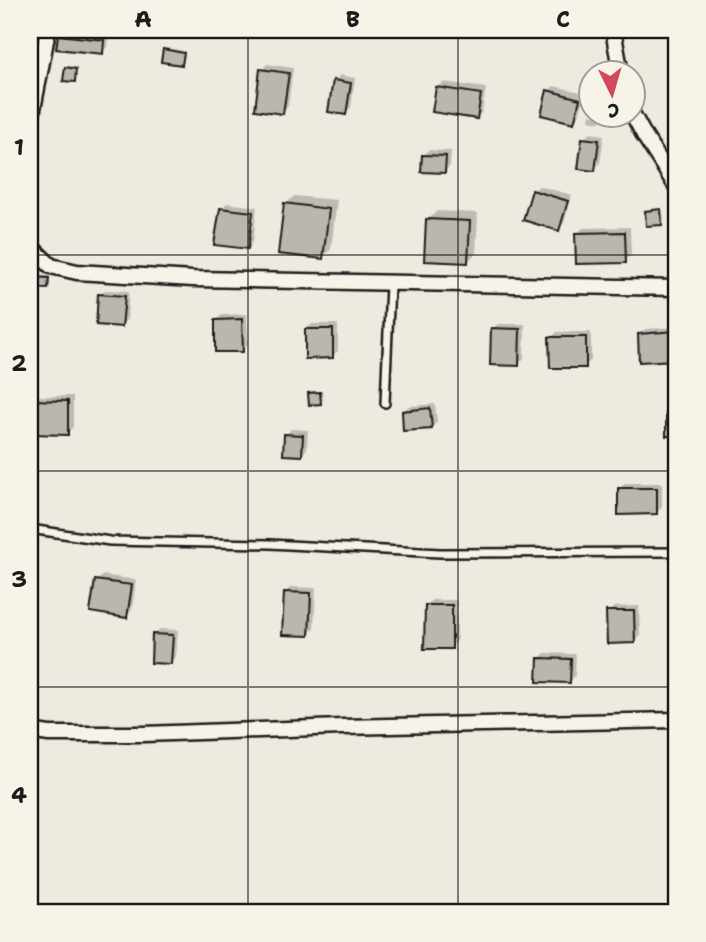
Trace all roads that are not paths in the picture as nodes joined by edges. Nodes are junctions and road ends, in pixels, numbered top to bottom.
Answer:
1 (48, 30) edge
2 (613, 30) edge
3 (618, 60) edge
4 (30, 125) edge
5 (641, 130) edge
6 (676, 186) edge
7 (30, 246) edge
8 (390, 284) junction
9 (676, 288) edge
10 (385, 403) dead end
11 (30, 528) edge
12 (676, 552) edge
13 (676, 720) edge
14 (30, 731) edge

1 - 4 street
2 - 3 street
5 - 6 street
7 - 8 street
8 - 9 street
8 - 10 lane
11 - 12 lane
13 - 14 street

